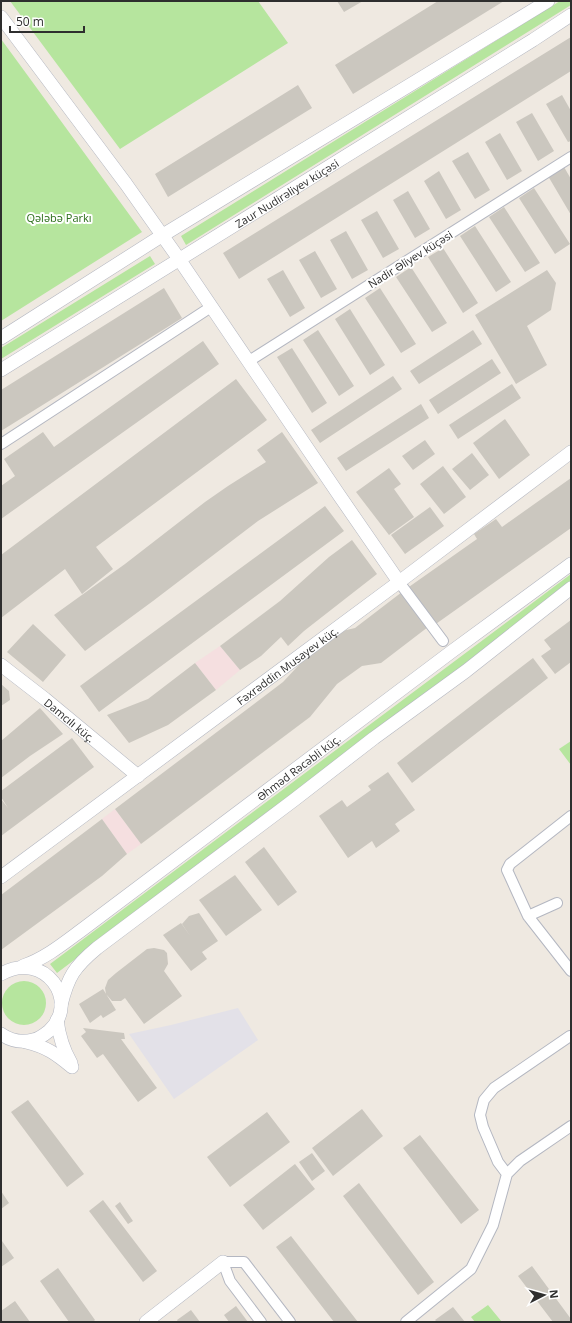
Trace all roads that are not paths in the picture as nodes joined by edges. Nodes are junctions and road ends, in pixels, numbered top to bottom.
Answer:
1 (548, 1) edge
2 (571, 15) edge
3 (1, 17) edge
4 (571, 157) edge
5 (163, 235) junction
6 (179, 259) junction
7 (211, 307) junction
8 (1, 338) edge
9 (249, 361) junction
10 (1, 370) edge
11 (1, 444) edge
12 (571, 452) edge
13 (571, 564) edge
14 (399, 582) junction
15 (571, 588) edge
16 (443, 641) dead end
17 (1, 665) edge
18 (138, 776) junction
19 (571, 816) edge
20 (1, 877) edge
21 (557, 903) dead end
22 (528, 916) junction
23 (9, 969) edge
24 (571, 971) edge
25 (61, 1005) junction
26 (57, 1020) junction
27 (1, 1034) edge
28 (570, 1036) dead end
29 (1, 1039) edge
30 (21, 1041) junction
31 (571, 1126) edge
32 (507, 1174) junction
33 (223, 1262) junction
34 (146, 1322) edge
35 (261, 1322) edge
36 (290, 1322) edge
37 (406, 1322) edge

1 - 5 street
2 - 6 street, Zaur Nudirəliyev küçəsi
3 - 5 street
4 - 9 street, Nadir Əliyev küçəsi
5 - 6 street
5 - 8 street
6 - 7 street
6 - 10 street, Zaur Nudirəliyev küçəsi
7 - 9 street
7 - 11 street
9 - 14 street
12 - 14 street, Fəxrəddin Musayev küç.
13 - 23 street, Əhməd Rəcəbli küç.
14 - 16 street
14 - 18 street, Fəxrəddin Musayev küç.
15 - 25 street
17 - 18 street, Damcılı küç.
18 - 20 street, Fəxrəddin Musayev küç.
19 - 22 street
21 - 22 street
22 - 24 street
23 - 25 street
25 - 26 street
26 - 30 street
26 - 30 street
27 - 30 street
28 - 32 street
29 - 30 street
31 - 32 street
32 - 37 street
33 - 34 street
33 - 35 street
33 - 36 street

